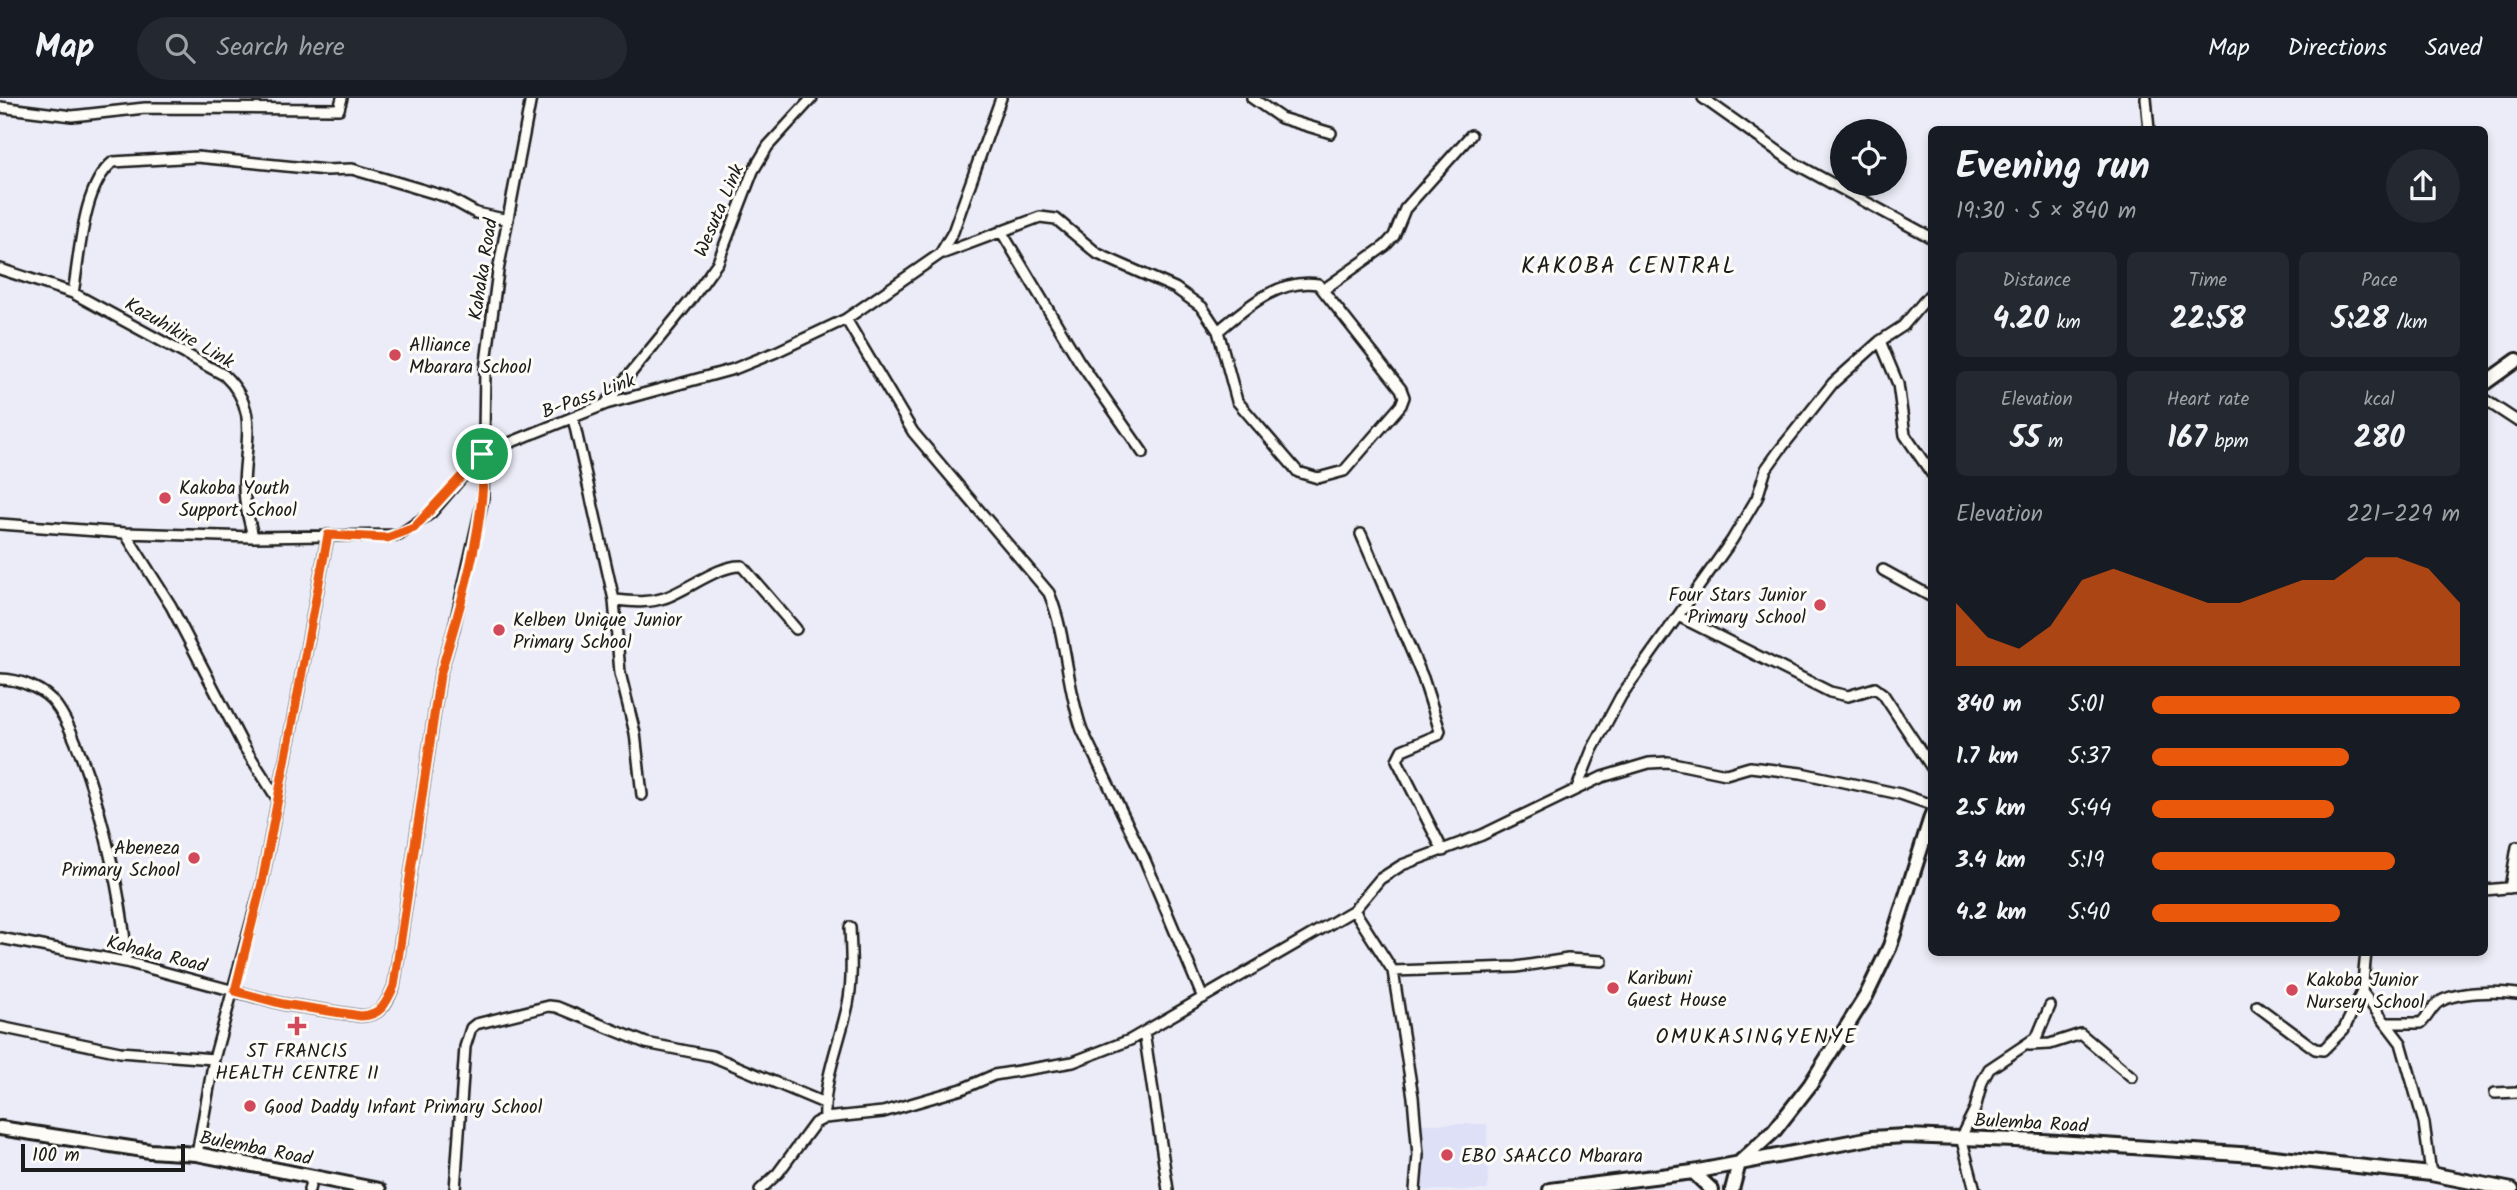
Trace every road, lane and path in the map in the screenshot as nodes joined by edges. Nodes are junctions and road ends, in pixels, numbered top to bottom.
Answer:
1 (342, 98) edge
2 (531, 98) edge
3 (813, 98) edge
4 (1001, 98) edge
5 (1252, 98) edge
6 (1703, 98) edge
7 (2146, 98) edge
8 (0, 107) edge
9 (2149, 126) edge
10 (1331, 133) dead end
11 (1471, 135) dead end
12 (508, 220) junction
13 (1001, 231) junction
14 (1928, 236) edge
15 (940, 254) junction
16 (0, 269) edge
17 (1323, 290) junction
18 (73, 293) junction
19 (1928, 297) edge
20 (846, 319) junction
21 (1218, 331) junction
22 (1880, 341) junction
23 (2517, 360) edge
24 (2488, 381) edge
25 (2488, 402) edge
26 (606, 404) junction
27 (573, 418) junction
28 (2517, 421) edge
29 (1143, 453) dead end
30 (482, 454) junction
31 (1928, 468) edge
32 (0, 524) edge
33 (125, 533) junction
34 (1361, 534) dead end
35 (328, 535) junction
36 (253, 537) junction
37 (1883, 570) dead end
38 (1928, 595) edge
39 (614, 600) junction
40 (1678, 616) junction
41 (796, 629) dead end
42 (0, 679) edge
43 (1928, 762) edge
44 (1577, 788) junction
45 (642, 795) dead end
46 (278, 800) junction
47 (1928, 804) edge
48 (1928, 827) edge
49 (2517, 847) edge
50 (1443, 850) junction
51 (2513, 887) edge
52 (2488, 890) edge
53 (1354, 909) junction
54 (850, 927) dead end
55 (0, 938) edge
56 (2366, 956) edge
57 (1602, 961) dead end
58 (126, 962) junction
59 (1393, 971) junction
60 (235, 991) junction
61 (2362, 992) junction
62 (2517, 994) edge
63 (1203, 998) junction
64 (2050, 1006) dead end
65 (2257, 1006) dead end
66 (2388, 1023) junction
67 (0, 1027) edge
68 (1144, 1032) junction
69 (2029, 1045) junction
70 (214, 1059) junction
71 (2132, 1077) dead end
72 (2517, 1092) edge
73 (2495, 1093) dead end
74 (824, 1103) junction
75 (825, 1118) junction
76 (0, 1128) edge
77 (1961, 1137) junction
78 (197, 1154) junction
79 (1739, 1163) junction
80 (1693, 1171) junction
81 (2431, 1174) junction
82 (312, 1177) junction
83 (309, 1190) edge
84 (379, 1190) edge
85 (455, 1190) edge
86 (760, 1190) edge
87 (1168, 1190) edge
88 (1415, 1190) edge
89 (1550, 1190) edge
90 (1712, 1190) edge
91 (1732, 1190) edge
92 (1975, 1190) edge
93 (2512, 1190) edge

1 - 8 street
2 - 12 street, Kahaka Road
3 - 26 street, Wesuta Link
4 - 15 street, B-Pass Link
5 - 10 street
6 - 14 street
7 - 9 street
11 - 17 street
12 - 18 street
12 - 30 street, Kahaka Road
13 - 15 street
13 - 21 street
13 - 29 street
15 - 20 street, B-Pass Link
16 - 18 street, Kazuhikire Link
17 - 21 street
17 - 21 street
18 - 36 street, Kazuhikire Link
19 - 22 street
20 - 26 street, B-Pass Link
20 - 63 street
22 - 31 street
22 - 40 street
23 - 24 main road
25 - 28 street
26 - 27 street, B-Pass Link
27 - 30 street, B-Pass Link
27 - 39 street
30 - 35 street, B-Pass Link
30 - 60 street, Kahaka Road
32 - 33 street, B-Pass Link
33 - 36 street, B-Pass Link
33 - 46 street
34 - 50 street
35 - 36 street, B-Pass Link
35 - 46 street
37 - 38 street
39 - 41 street
39 - 45 street
40 - 43 street
40 - 44 street
42 - 58 street
44 - 47 street
44 - 50 street
46 - 60 street
48 - 79 main road
49 - 51 street
50 - 53 street
51 - 52 street
53 - 59 street
53 - 63 street
54 - 74 street
55 - 58 street, Kahaka Road
56 - 61 street
57 - 59 street
58 - 60 street, Kahaka Road
59 - 88 street
60 - 70 street
61 - 65 street
61 - 66 street
62 - 66 street
63 - 68 street
64 - 69 street
66 - 81 street
67 - 70 street
68 - 75 street
68 - 87 street
69 - 71 street
69 - 77 street
70 - 78 street
72 - 73 street
74 - 75 street
74 - 85 street
75 - 86 street
76 - 78 main road, Bulemba Road
77 - 79 main road, Bulemba Road
77 - 81 main road, Bulemba Road
77 - 92 street
78 - 82 main road, Bulemba Road
79 - 80 main road, Bulemba Road
79 - 91 main road
80 - 89 main road, Bulemba Road
80 - 90 main road
81 - 93 main road, Bulemba Road
82 - 83 street
82 - 84 main road, Bulemba Road

